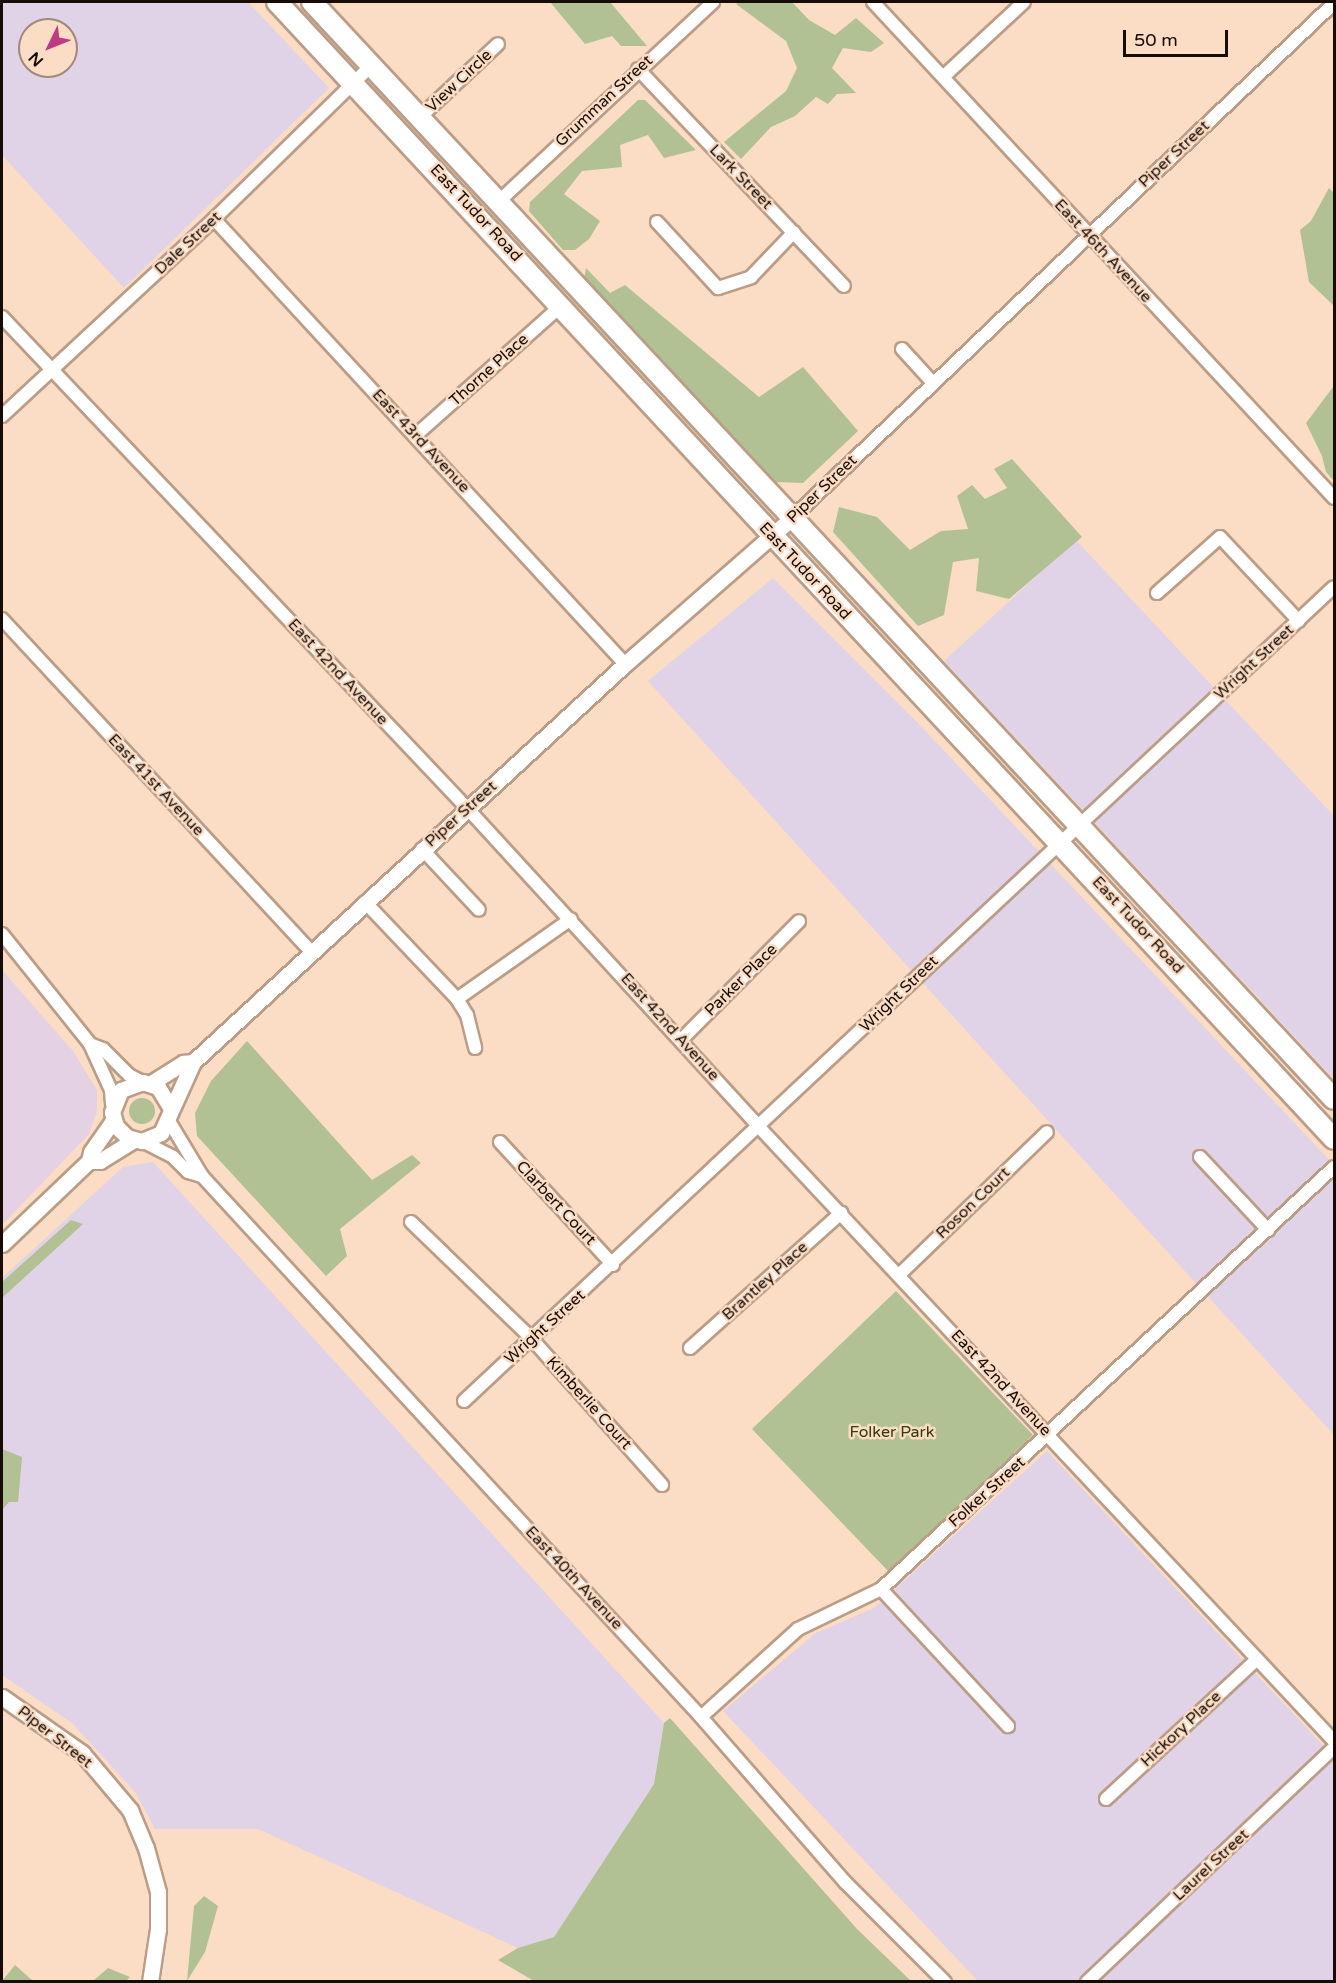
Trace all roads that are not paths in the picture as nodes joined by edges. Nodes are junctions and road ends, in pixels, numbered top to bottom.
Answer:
1 (277, 2) edge
2 (312, 2) edge
3 (713, 2) edge
4 (873, 2) edge
5 (1024, 2) edge
6 (1335, 3) edge
7 (498, 44) dead end
8 (372, 66) junction
9 (638, 69) junction
10 (944, 77) junction
11 (354, 84) junction
12 (419, 118) junction
13 (497, 203) junction
14 (214, 219) junction
15 (657, 222) dead end
16 (794, 232) junction
17 (1088, 236) junction
18 (844, 286) dead end
19 (562, 305) junction
20 (2, 317) edge
21 (902, 349) dead end
22 (52, 369) junction
23 (933, 383) junction
24 (2, 416) edge
25 (416, 435) junction
26 (1335, 498) edge
27 (793, 517) junction
28 (772, 536) junction
29 (1335, 587) edge
30 (1157, 593) dead end
31 (2, 619) edge
32 (1299, 621) junction
33 (625, 664) junction
34 (467, 808) junction
35 (1079, 824) junction
36 (1059, 842) junction
37 (422, 849) junction
38 (365, 902) junction
39 (479, 910) dead end
40 (571, 919) junction
41 (799, 921) dead end
42 (2, 933) edge
43 (311, 951) junction
44 (457, 999) junction
45 (682, 1039) junction
46 (90, 1044) junction
47 (475, 1048) dead end
48 (193, 1062) junction
49 (147, 1082) junction
50 (1335, 1099) edge
51 (1299, 1100) junction
52 (112, 1104) junction
53 (170, 1114) junction
54 (113, 1120) junction
55 (1335, 1121) edge
56 (759, 1127) junction
57 (1047, 1132) dead end
58 (1335, 1139) edge
59 (138, 1140) junction
60 (500, 1142) dead end
61 (1200, 1157) dead end
62 (89, 1161) junction
63 (1335, 1167) edge
64 (202, 1176) junction
65 (841, 1213) junction
66 (411, 1222) dead end
67 (1268, 1230) junction
68 (2, 1244) edge
69 (613, 1265) junction
70 (900, 1274) junction
71 (531, 1338) junction
72 (690, 1348) dead end
73 (464, 1401) dead end
74 (1050, 1435) junction
75 (662, 1485) dead end
76 (881, 1589) junction
77 (1257, 1659) junction
78 (2, 1697) edge
79 (701, 1716) junction
80 (1008, 1726) dead end
81 (1335, 1741) edge
82 (1335, 1748) edge
83 (1106, 1799) dead end
84 (150, 1982) edge
85 (945, 1982) edge
86 (1087, 1982) edge

1 - 11 main road, East Tudor Road
2 - 8 main road, East Tudor Road
3 - 9 street, Grumman Street
4 - 10 street, East 46th Avenue
5 - 10 street
6 - 17 street, Piper Street
7 - 12 street, View Circle
8 - 11 street, Dale Street
8 - 12 main road, East Tudor Road
9 - 13 street, Grumman Street
9 - 16 street, Lark Street
10 - 17 street, East 46th Avenue
11 - 14 street, Dale Street
11 - 19 main road, East Tudor Road
12 - 13 main road, East Tudor Road
13 - 27 main road, East Tudor Road
14 - 22 street, Dale Street
14 - 25 street, East 43rd Avenue
15 - 16 street
16 - 18 street, Lark Street
17 - 23 street, Piper Street
17 - 26 street, East 46th Avenue
19 - 25 street, Thorne Place
19 - 28 main road, East Tudor Road
20 - 22 street, East 42nd Avenue
21 - 23 street
22 - 24 street, Dale Street
22 - 34 street, East 42nd Avenue
23 - 27 street, Piper Street
25 - 33 street, East 43rd Avenue
27 - 28 street, Piper Street
27 - 35 main road, East Tudor Road
28 - 33 street, Piper Street
28 - 36 main road, East Tudor Road
29 - 32 street, Wright Street
30 - 32 street
31 - 43 street, East 41st Avenue
32 - 35 street, Wright Street
33 - 34 street, Piper Street
34 - 37 street, Piper Street
34 - 40 street, East 42nd Avenue
35 - 36 street, Wright Street
35 - 50 main road, East Tudor Road
36 - 51 main road, East Tudor Road
36 - 56 street, Wright Street
37 - 38 street, Piper Street
37 - 39 street
38 - 43 street, Piper Street
38 - 44 street
40 - 44 street
40 - 45 street, East 42nd Avenue
41 - 45 street, Parker Place
42 - 46 street
43 - 48 street, Piper Street
44 - 47 street
45 - 56 street, East 42nd Avenue
46 - 49 street
46 - 52 street
48 - 49 street, Piper Street
48 - 53 street, Piper Street
49 - 52 street, Piper Street
49 - 53 street
51 - 55 main road
51 - 58 main road, East Tudor Road
52 - 54 street
53 - 59 street, Piper Street
53 - 64 street, East 40th Avenue
54 - 59 street
54 - 62 street, Piper Street
56 - 65 street, East 42nd Avenue
56 - 69 street, Wright Street
57 - 70 street, Roson Court
59 - 62 street, Piper Street
59 - 64 street, East 40th Avenue
60 - 69 street, Clarbert Court
61 - 67 street
62 - 68 street, Piper Street
63 - 67 street, Folker Street
64 - 79 street, East 40th Avenue
65 - 70 street, East 42nd Avenue
65 - 72 street, Brantley Place
66 - 71 street, Kimberlie Court
67 - 74 street, Folker Street
69 - 71 street, Wright Street
70 - 74 street, East 42nd Avenue
71 - 73 street, Wright Street
71 - 75 street, Kimberlie Court
74 - 76 street, Folker Street
74 - 77 street, East 42nd Avenue
76 - 79 street, Folker Street
76 - 80 street
77 - 81 street, East 42nd Avenue
77 - 83 street, Hickory Place
78 - 84 street, Piper Street
79 - 85 street, East 40th Avenue
82 - 86 street, Laurel Street

